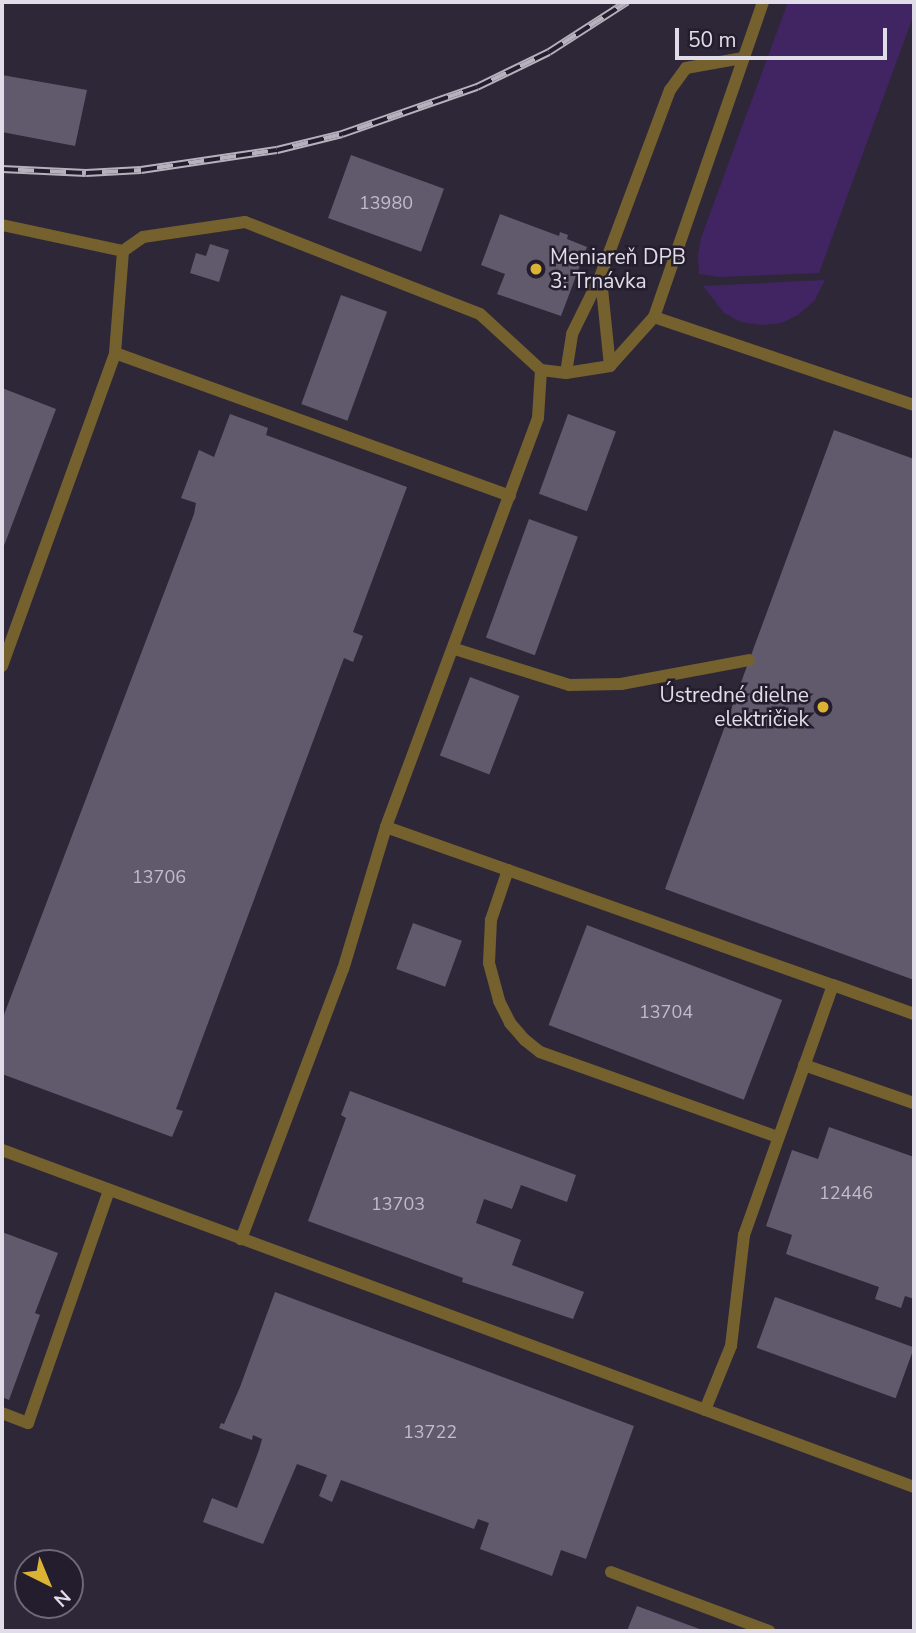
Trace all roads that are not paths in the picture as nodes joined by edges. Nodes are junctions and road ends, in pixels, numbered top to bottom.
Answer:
1 (763, 2) edge
2 (743, 58) junction
3 (2, 225) edge
4 (122, 251) junction
5 (600, 278) junction
6 (654, 317) junction
7 (116, 353) junction
8 (610, 366) junction
9 (541, 370) junction
10 (566, 373) junction
11 (914, 405) edge
12 (510, 496) junction
13 (454, 649) junction
14 (749, 660) dead end
15 (2, 666) edge
16 (386, 827) junction
17 (508, 870) junction
18 (833, 985) junction
19 (914, 1014) edge
20 (804, 1065) junction
21 (914, 1103) edge
22 (777, 1137) junction
23 (2, 1150) edge
24 (110, 1190) junction
25 (241, 1238) junction
26 (705, 1410) junction
27 (2, 1413) edge
28 (914, 1487) edge
29 (611, 1572) dead end
30 (769, 1631) edge

1 - 2 lane
2 - 5 lane
2 - 6 lane
3 - 4 lane
4 - 7 lane
4 - 9 lane
5 - 8 lane
5 - 10 lane
6 - 8 lane
6 - 11 lane
7 - 12 lane
7 - 15 lane
8 - 10 lane
9 - 10 lane
9 - 12 lane
12 - 13 lane
13 - 14 lane
13 - 16 lane
16 - 17 lane
16 - 25 lane
17 - 18 lane
17 - 22 lane
18 - 19 lane
18 - 20 lane
20 - 21 lane
20 - 22 lane
22 - 26 lane
23 - 24 lane
24 - 25 lane
24 - 27 lane
25 - 26 lane
26 - 28 lane
29 - 30 lane

